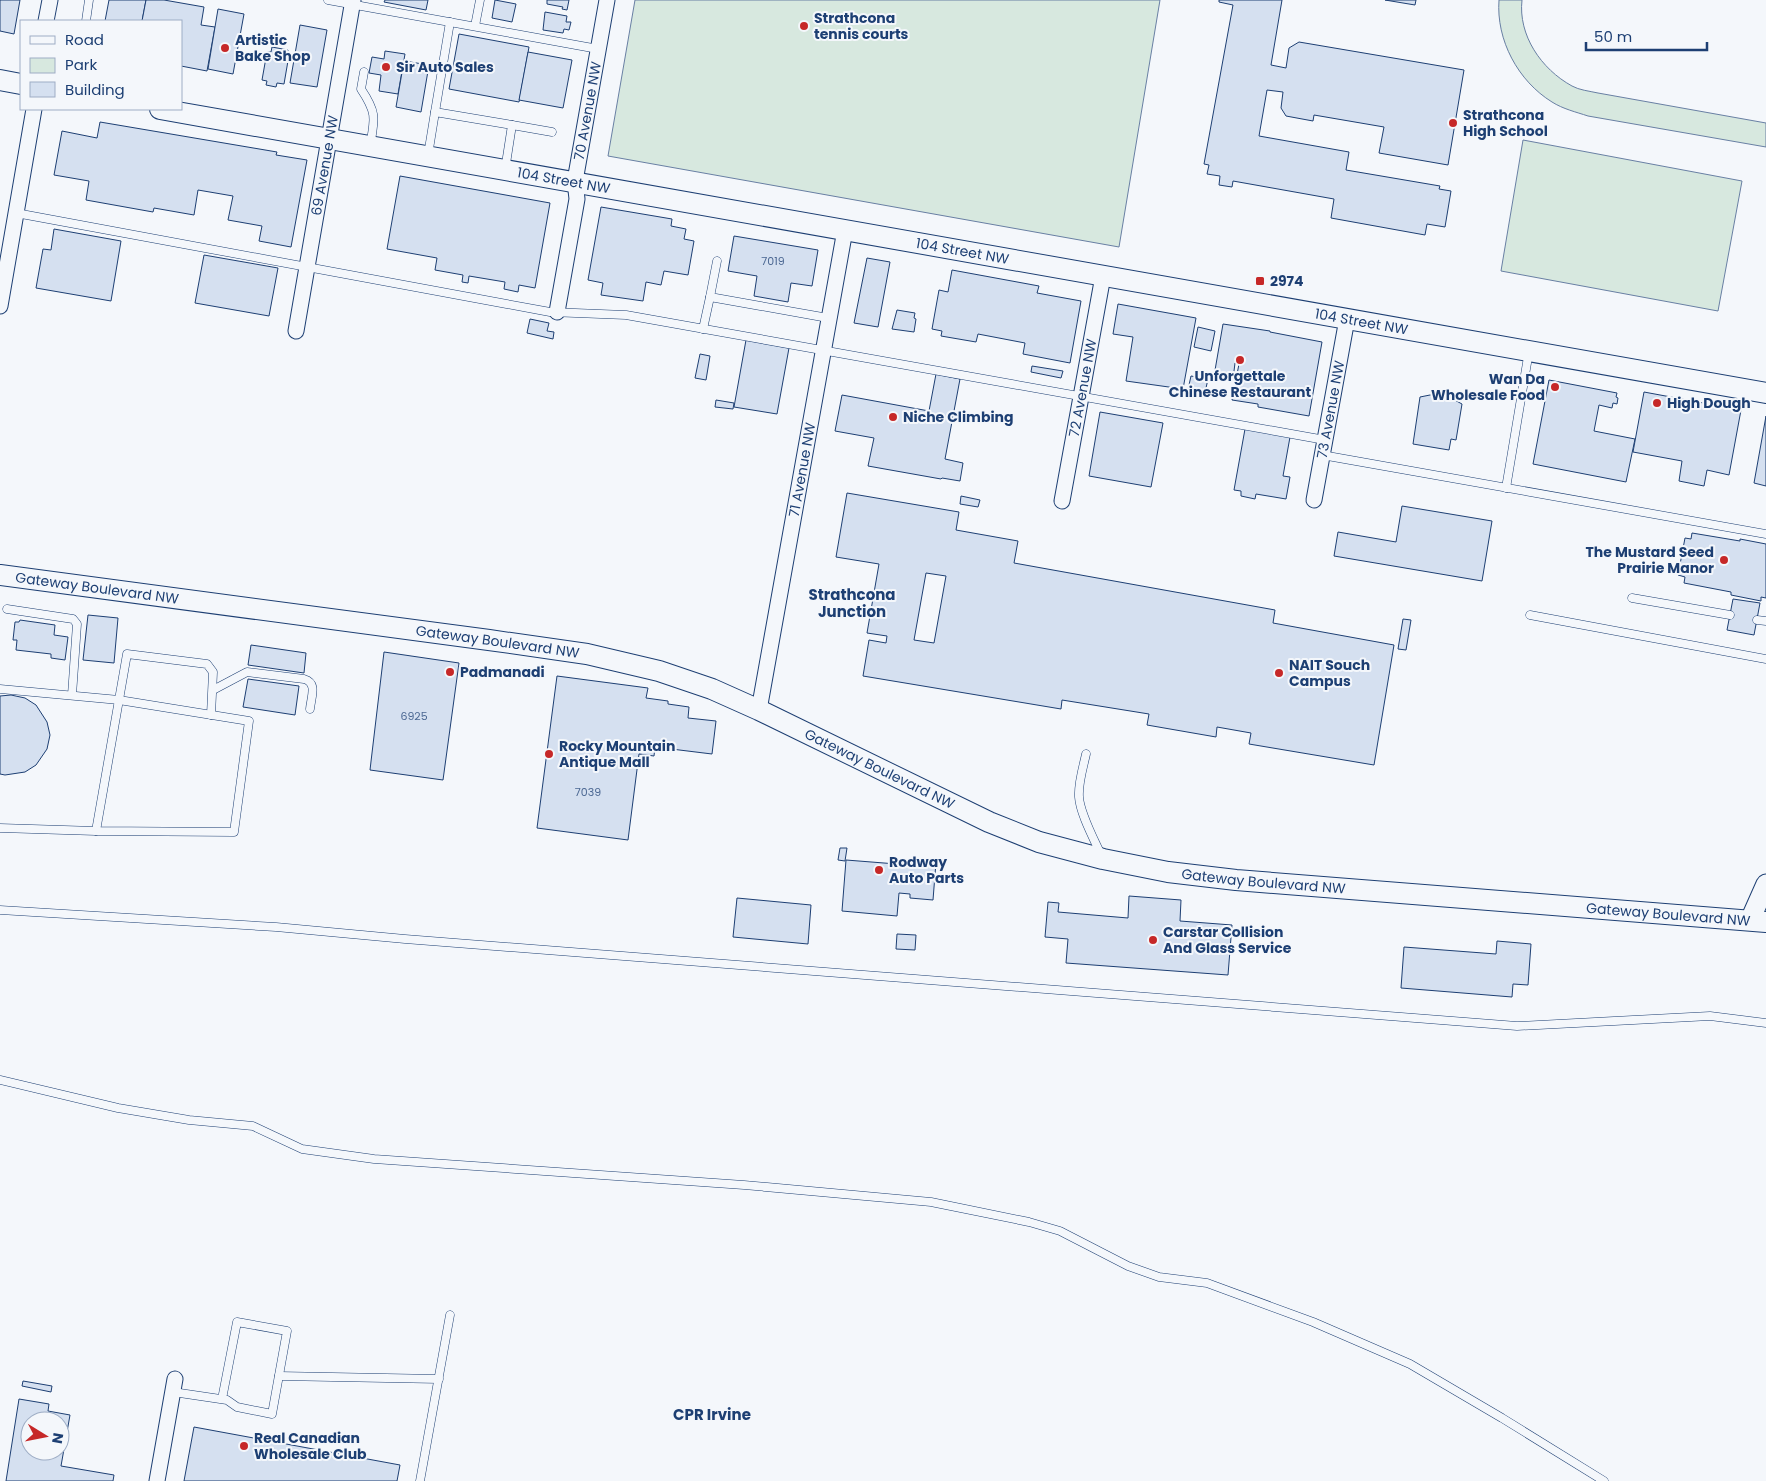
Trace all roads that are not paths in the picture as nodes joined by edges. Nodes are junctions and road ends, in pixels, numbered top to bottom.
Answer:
1 (50, 0) edge
2 (89, 0) edge
3 (328, 0) edge
4 (480, 0) edge
5 (607, 0) edge
6 (353, 2) edge
7 (46, 20) edge
8 (86, 20) edge
9 (450, 22) junction
10 (475, 26) junction
11 (598, 48) junction
12 (364, 72) dead end
13 (0, 80) edge
14 (20, 84) edge
15 (34, 110) edge
16 (166, 110) edge
17 (435, 112) junction
18 (512, 125) junction
19 (552, 132) dead end
20 (329, 139) junction
21 (370, 147) junction
22 (428, 157) junction
23 (504, 170) junction
24 (575, 181) junction
25 (16, 213) junction
26 (845, 230) junction
27 (717, 261) dead end
28 (307, 266) junction
29 (1103, 276) junction
30 (710, 297) junction
31 (0, 306) edge
32 (557, 312) junction
33 (828, 318) junction
34 (1347, 319) junction
35 (704, 329) junction
36 (296, 331) dead end
37 (823, 351) junction
38 (1529, 351) junction
39 (1766, 393) edge
40 (1082, 397) junction
41 (1324, 440) junction
42 (1322, 455) junction
43 (1506, 488) junction
44 (1314, 500) dead end
45 (1062, 501) dead end
46 (1766, 534) edge
47 (0, 575) edge
48 (1632, 598) dead end
49 (8, 609) dead end
50 (1530, 615) dead end
51 (1730, 615) dead end
52 (1757, 620) dead end
53 (1766, 621) edge
54 (1766, 659) edge
55 (0, 689) edge
56 (213, 690) junction
57 (72, 695) junction
58 (119, 700) junction
59 (310, 709) dead end
60 (759, 710) junction
61 (211, 715) junction
62 (1086, 754) dead end
63 (0, 828) edge
64 (96, 831) junction
65 (1103, 859) junction
66 (1766, 884) edge
67 (0, 910) edge
68 (1758, 921) edge
69 (1766, 1023) edge
70 (0, 1080) edge
71 (450, 1315) dead end
72 (279, 1376) junction
73 (439, 1379) junction
74 (174, 1385) joint
75 (222, 1400) junction
76 (157, 1481) edge
77 (420, 1481) edge
78 (1604, 1481) edge

1 - 7 street
2 - 8 lane
3 - 6 lane
4 - 10 lane
5 - 11 street, 70 Avenue NW
6 - 9 lane
6 - 20 street, 69 Avenue NW
9 - 10 lane
9 - 17 lane
10 - 11 lane
11 - 24 street, 70 Avenue NW
12 - 21 lane
13 - 14 main road
15 - 25 street
16 - 20 main road, 104 Street NW
17 - 18 lane
17 - 22 lane
18 - 19 lane
18 - 23 lane
20 - 21 main road, 104 Street NW
20 - 28 street, 69 Avenue NW
21 - 22 main road, 104 Street NW
22 - 23 main road, 104 Street NW
23 - 24 main road, 104 Street NW
24 - 26 main road, 104 Street NW
24 - 32 street, 70 Avenue NW
25 - 28 lane
25 - 31 street
26 - 29 main road, 104 Street NW
26 - 33 street, 71 Avenue NW
27 - 30 lane
28 - 32 lane
28 - 36 street, 69 Avenue NW
29 - 34 main road, 104 Street NW
29 - 40 street, 72 Avenue NW
30 - 33 lane
30 - 35 lane
32 - 35 lane
33 - 37 street, 71 Avenue NW
34 - 38 main road, 104 Street NW
34 - 41 street, 73 Avenue NW
35 - 37 lane
37 - 40 lane
37 - 60 street, 71 Avenue NW
38 - 39 main road, 104 Street NW
38 - 43 lane
40 - 41 lane
40 - 45 street, 72 Avenue NW
41 - 42 street, 73 Avenue NW
42 - 43 lane
42 - 44 street, 73 Avenue NW
43 - 46 lane
47 - 60 main road, Gateway Boulevard NW
48 - 51 lane
49 - 57 lane
50 - 54 lane
52 - 53 lane
55 - 57 lane
56 - 58 lane
56 - 59 lane
56 - 61 lane
57 - 58 lane
58 - 61 lane
58 - 64 lane
60 - 65 main road, Gateway Boulevard NW
61 - 64 lane
62 - 65 lane
63 - 64 lane
65 - 68 main road, Gateway Boulevard NW
66 - 68 street
67 - 69 lane
70 - 78 lane
71 - 73 lane
72 - 73 lane
72 - 75 lane
72 - 75 lane
73 - 77 lane
74 - 75 lane
74 - 76 street

